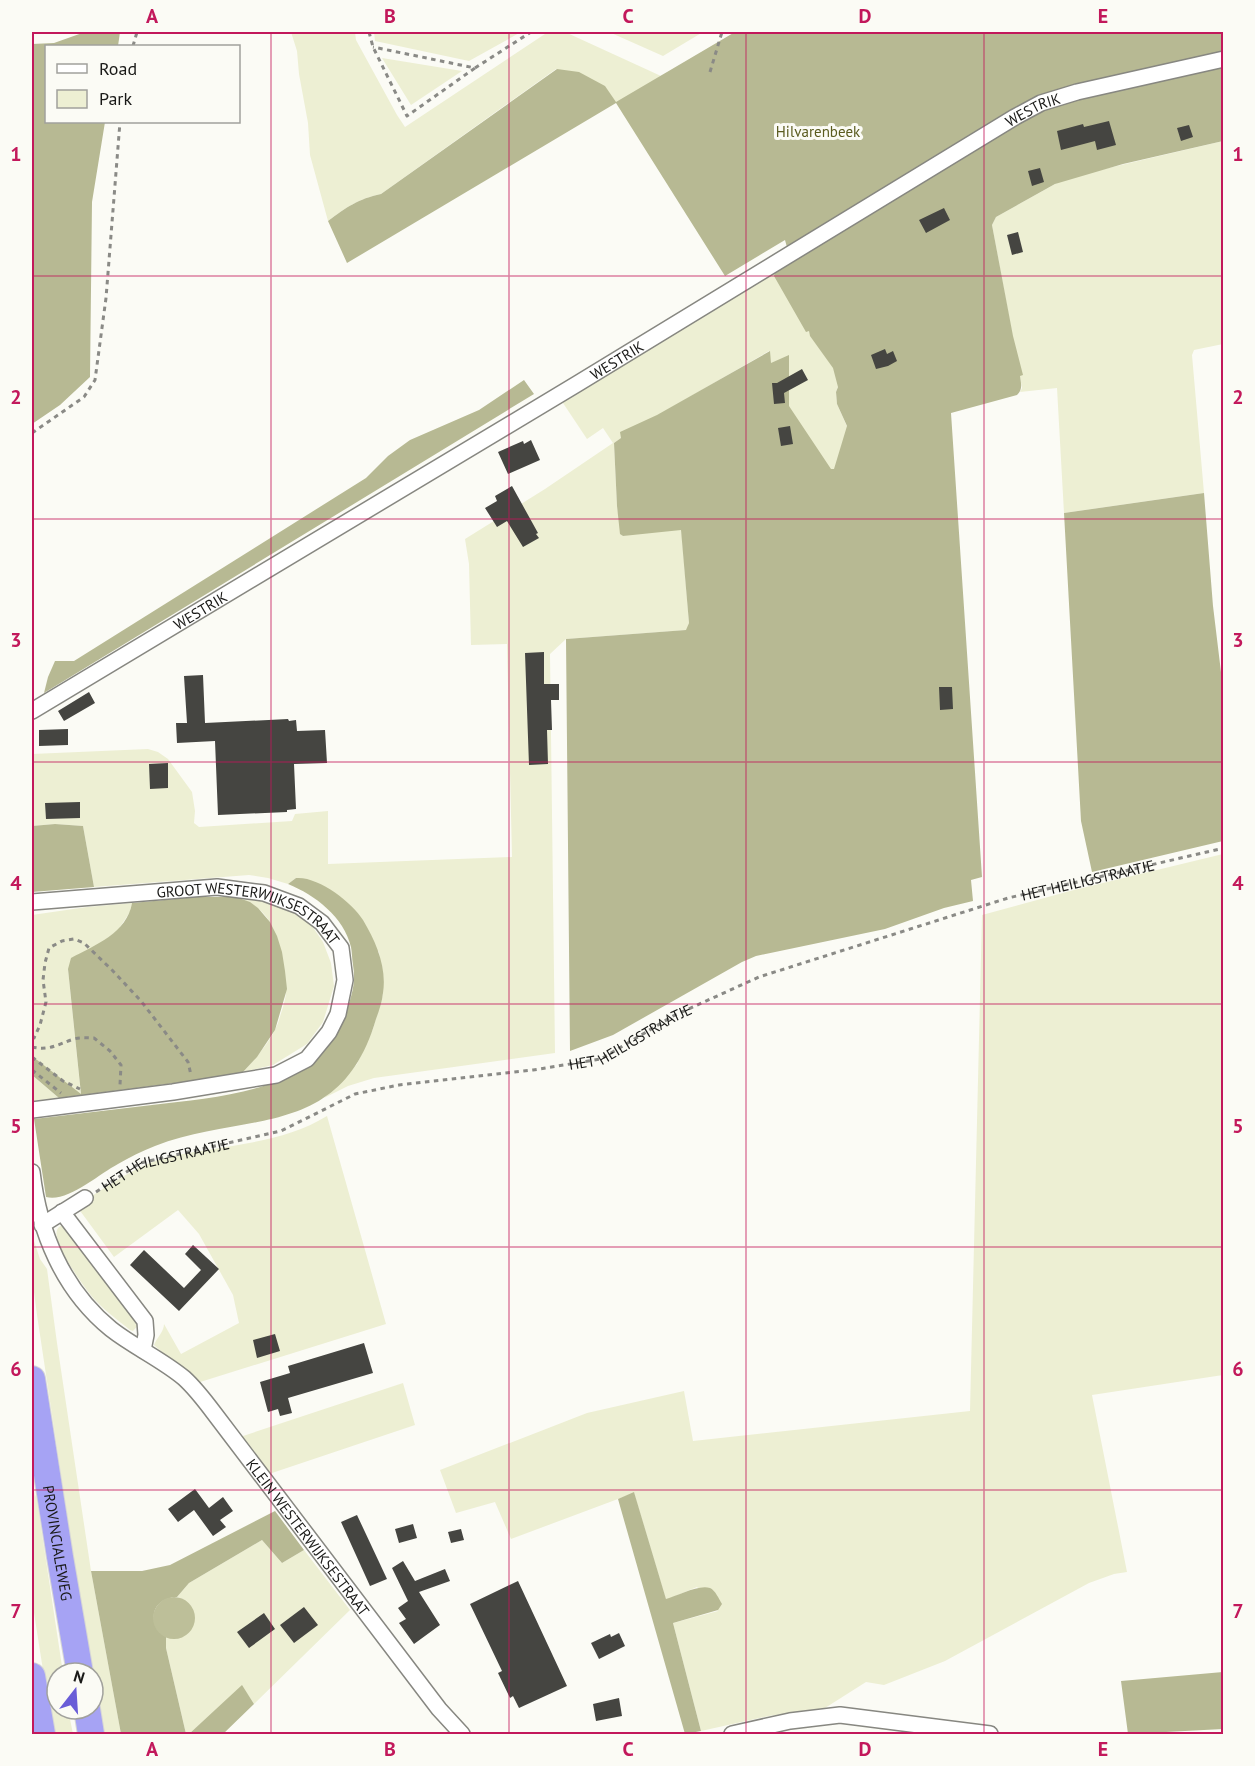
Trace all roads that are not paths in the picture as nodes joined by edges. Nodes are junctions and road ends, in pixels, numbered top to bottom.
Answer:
1 (1224, 58) edge
2 (32, 711) edge
3 (32, 902) edge
4 (32, 1110) edge
5 (32, 1172) edge
6 (85, 1198) road end
7 (63, 1212) junction
8 (42, 1225) junction
9 (142, 1350) junction
10 (32, 1379) edge
11 (78, 1661) edge
12 (32, 1676) edge
13 (42, 1734) edge
14 (462, 1734) edge
15 (732, 1734) edge
16 (990, 1734) edge

1 - 2 street, WESTRIK
3 - 4 street, GROOT WESTERWIJKSESTRAAT
5 - 8 street, KLEIN WESTERWIJKSESTRAAT
6 - 7 street, HET HEILIGSTRAATJE
7 - 8 street, HET HEILIGSTRAATJE
7 - 9 street
8 - 9 street, KLEIN WESTERWIJKSESTRAAT
9 - 14 street, KLEIN WESTERWIJKSESTRAAT
10 - 11 highway, PROVINCIALEWEG
12 - 13 highway
15 - 16 street

